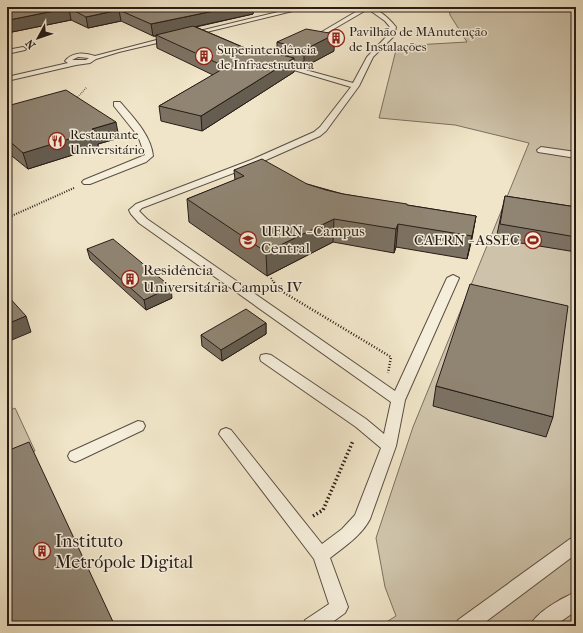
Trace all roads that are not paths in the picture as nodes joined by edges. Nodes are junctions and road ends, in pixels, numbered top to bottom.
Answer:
1 (306, 7) edge
2 (369, 7) edge
3 (209, 30) junction
4 (187, 35) edge
5 (218, 35) edge
6 (179, 37) edge
7 (307, 41) edge
8 (23, 49) dead end
9 (7, 52) edge
10 (94, 58) junction
11 (68, 59) junction
12 (274, 63) edge
13 (76, 64) junction
14 (30, 66) dead end
15 (7, 79) edge
16 (355, 86) junction
17 (117, 104) dead end
18 (541, 150) dead end
19 (576, 155) edge
20 (87, 182) road end
21 (453, 278) dead end
22 (266, 358) dead end
23 (398, 400) junction
24 (138, 426) dead end
25 (226, 434) dead end
26 (389, 446) junction
27 (75, 456) dead end
28 (576, 544) edge
29 (321, 555) junction
30 (576, 601) edge
31 (312, 626) edge
32 (465, 626) edge
33 (539, 626) edge

1 - 3 lane
2 - 7 lane
2 - 16 lane
3 - 4 lane
3 - 5 lane
6 - 10 lane
8 - 9 lane
10 - 11 lane
10 - 13 lane
11 - 13 lane
11 - 14 lane
12 - 16 lane
13 - 15 lane
16 - 23 lane
17 - 20 lane
18 - 19 lane
21 - 23 lane
22 - 26 lane
23 - 26 lane
24 - 27 lane
25 - 29 lane
26 - 29 lane
28 - 32 lane
29 - 31 lane
30 - 33 lane

